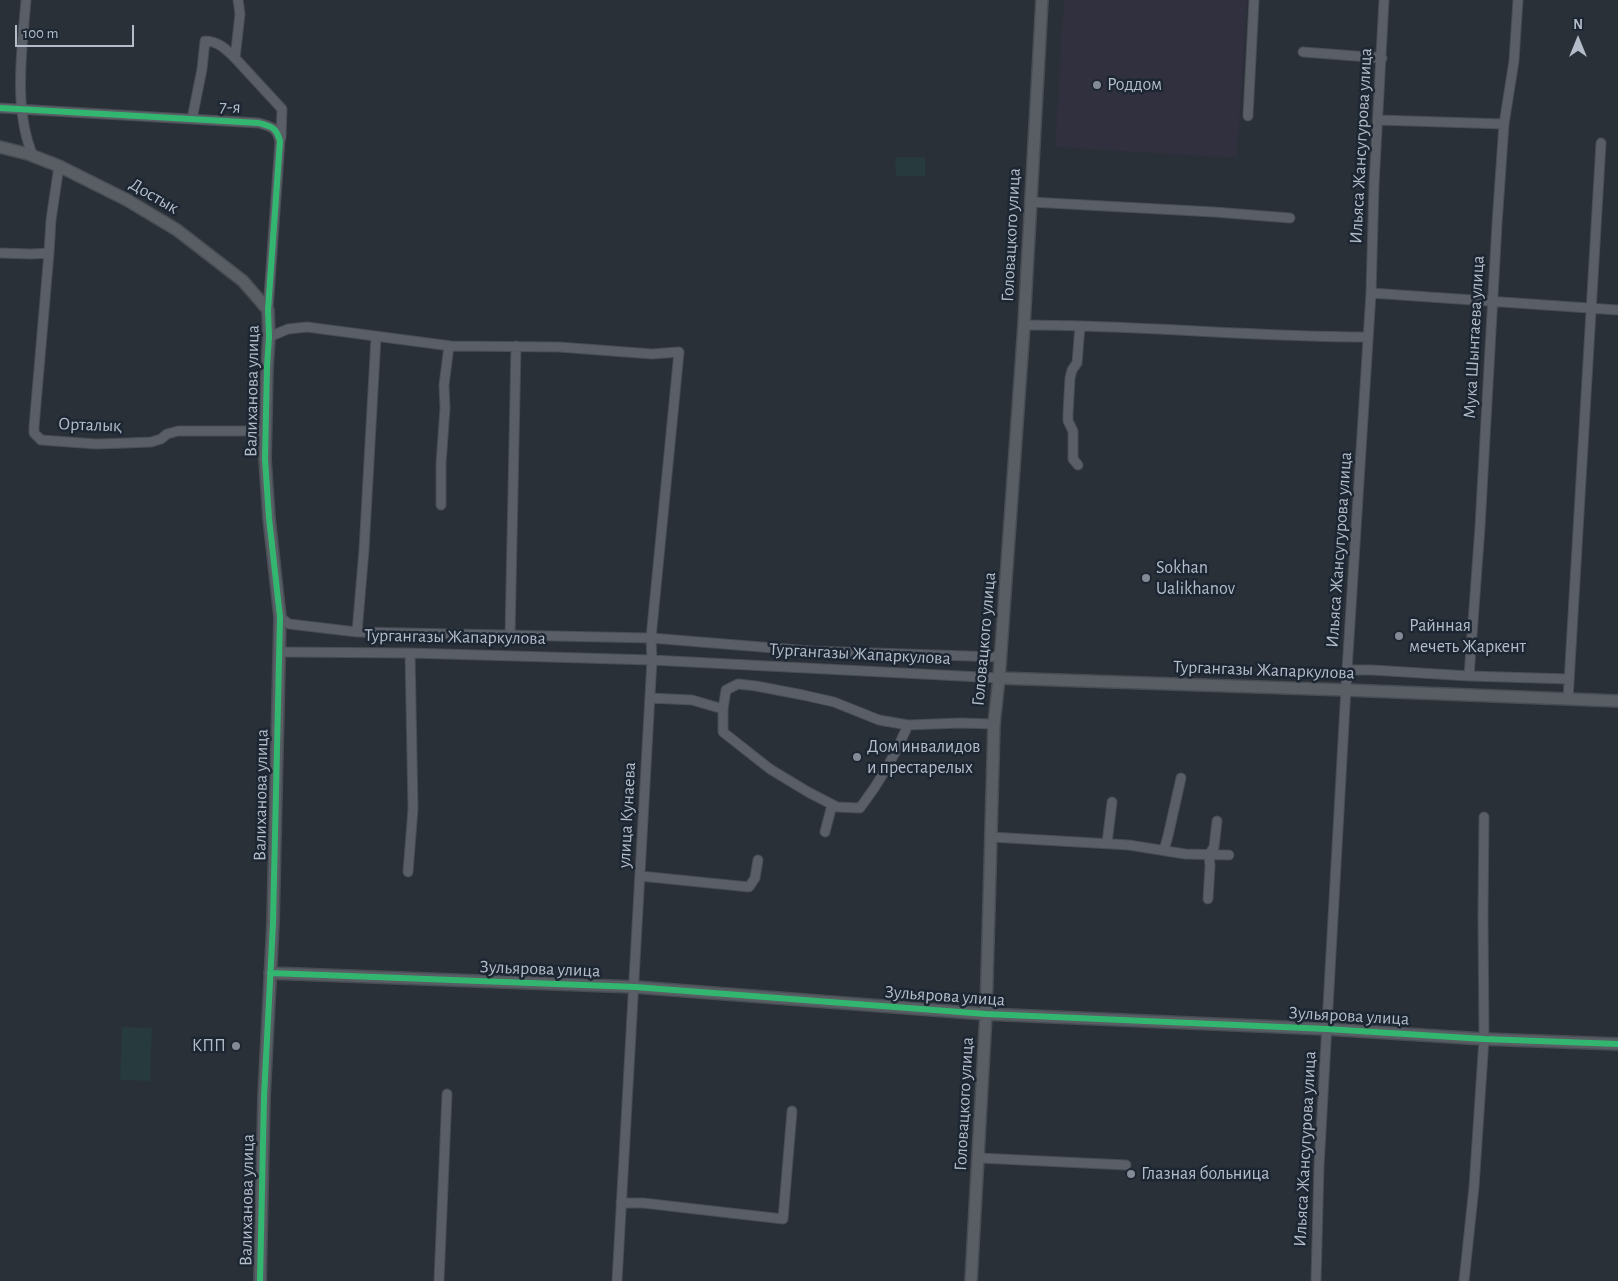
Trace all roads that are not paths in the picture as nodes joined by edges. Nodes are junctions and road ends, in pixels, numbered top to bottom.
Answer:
1 (26, 0) edge
2 (238, 0) edge
3 (1042, 0) edge
4 (1254, 0) edge
5 (1384, 0) edge
6 (1518, 0) edge
7 (1303, 52) dead end
8 (234, 58) junction
9 (1382, 58) junction
10 (0, 108) edge
11 (22, 110) junction
12 (1248, 116) dead end
13 (192, 119) junction
14 (1378, 120) junction
15 (1504, 124) junction
16 (280, 141) junction
17 (1601, 143) dead end
18 (0, 145) edge
19 (33, 156) junction
20 (59, 166) junction
21 (1031, 202) junction
22 (1290, 218) dead end
23 (0, 253) edge
24 (49, 253) junction
25 (1371, 293) junction
26 (1493, 302) junction
27 (1590, 308) junction
28 (268, 310) junction
29 (1618, 310) edge
30 (1024, 325) junction
31 (1080, 326) junction
32 (269, 337) junction
33 (376, 337) junction
34 (1368, 337) junction
35 (449, 346) junction
36 (516, 346) junction
37 (265, 431) junction
38 (1078, 465) dead end
39 (442, 505) dead end
40 (280, 617) junction
41 (357, 632) junction
42 (510, 636) junction
43 (651, 638) junction
44 (280, 652) junction
45 (410, 653) junction
46 (1000, 658) junction
47 (652, 660) junction
48 (1347, 670) junction
49 (1469, 676) junction
50 (999, 678) junction
51 (1569, 679) junction
52 (1346, 690) junction
53 (650, 698) junction
54 (1568, 699) junction
55 (1618, 701) edge
56 (723, 709) junction
57 (994, 724) junction
58 (908, 725) junction
59 (1181, 778) dead end
60 (1112, 802) dead end
61 (832, 805) junction
62 (1484, 817) dead end
63 (1217, 821) dead end
64 (826, 832) dead end
65 (991, 837) junction
66 (1107, 843) junction
67 (1164, 850) junction
68 (1209, 855) junction
69 (1229, 855) dead end
70 (758, 860) dead end
71 (408, 872) dead end
72 (640, 876) junction
73 (1208, 899) dead end
74 (270, 973) junction
75 (635, 987) junction
76 (986, 1014) junction
77 (1327, 1029) junction
78 (1484, 1040) junction
79 (1618, 1044) edge
80 (447, 1094) dead end
81 (792, 1111) dead end
82 (978, 1158) junction
83 (1126, 1165) dead end
84 (621, 1203) junction
85 (260, 1281) edge
86 (439, 1281) edge
87 (618, 1281) edge
88 (971, 1281) edge
89 (1316, 1281) edge
90 (1464, 1281) edge

1 - 11 street
2 - 8 street
3 - 21 street, Головацкого улица
4 - 12 street
5 - 9 street, Ильяса Жансугурова улица
6 - 15 street, Мука Шынтаева улица
7 - 9 street
8 - 13 street
8 - 16 street
9 - 14 street, Ильяса Жансугурова улица
10 - 11 street, 7-я
11 - 13 street, 7-я
11 - 19 street
13 - 16 street, 7-я
14 - 15 street
14 - 25 street, Ильяса Жансугурова улица
15 - 26 street, Мука Шынтаева улица
16 - 28 street
17 - 27 street
18 - 19 street, Достык
19 - 20 street, Достык
20 - 24 street
20 - 28 street, Достык
21 - 22 street
21 - 30 street, Головацкого улица
23 - 24 street
24 - 37 street, Орталық
25 - 26 street
25 - 34 street, Ильяса Жансугурова улица
26 - 27 street
26 - 49 street, Мука Шынтаева улица
27 - 29 street
27 - 51 street
28 - 32 street, Валиханова улица
30 - 31 street
30 - 46 street, Головацкого улица
31 - 34 street
31 - 38 street
32 - 33 street
32 - 37 street, Валиханова улица
33 - 35 street
33 - 41 street
34 - 48 street, Ильяса Жансугурова улица
35 - 36 street
35 - 39 street
36 - 42 street
36 - 43 street, улица Кунаева
37 - 40 street, Валиханова улица
40 - 41 street, Тургангазы Жапаркулова
40 - 44 street, Валиханова улица
41 - 42 street, Тургангазы Жапаркулова
42 - 43 street, Тургангазы Жапаркулова
43 - 46 street, Тургангазы Жапаркулова
43 - 47 street, улица Кунаева
44 - 45 street, Тургангазы Жапаркулова
44 - 74 street, Валиханова улица
45 - 47 street, Тургангазы Жапаркулова
45 - 71 street
46 - 50 street, Головацкого улица
47 - 50 street, Тургангазы Жапаркулова
47 - 53 street, улица Кунаева
48 - 49 street
48 - 52 street, Ильяса Жансугурова улица
49 - 51 street
50 - 52 street, Тургангазы Жапаркулова
50 - 57 street, Головацкого улица
51 - 54 street
52 - 54 street, Тургангазы Жапаркулова
52 - 77 street, Ильяса Жансугурова улица
53 - 56 street
53 - 72 street, улица Кунаева
54 - 55 street, Тургангазы Жапаркулова
56 - 58 street
56 - 61 street
57 - 58 street
57 - 65 street, Головацкого улица
58 - 61 street
59 - 67 street
60 - 66 street
61 - 64 street
62 - 78 street
63 - 68 street
65 - 66 street
65 - 76 street, Головацкого улица
66 - 67 street
67 - 68 street
68 - 69 street
68 - 73 street
70 - 72 street
72 - 75 street, улица Кунаева
74 - 75 street, Зульярова улица
74 - 85 street, Валиханова улица
75 - 76 street, Зульярова улица
75 - 84 street, улица Кунаева
76 - 77 street, Зульярова улица
76 - 82 street, Головацкого улица
77 - 78 street, Зульярова улица
77 - 89 street, Ильяса Жансугурова улица
78 - 79 street, Зульярова улица
78 - 90 street
80 - 86 street
81 - 84 street
82 - 83 street
82 - 88 street, Головацкого улица
84 - 87 street, улица Кунаева

